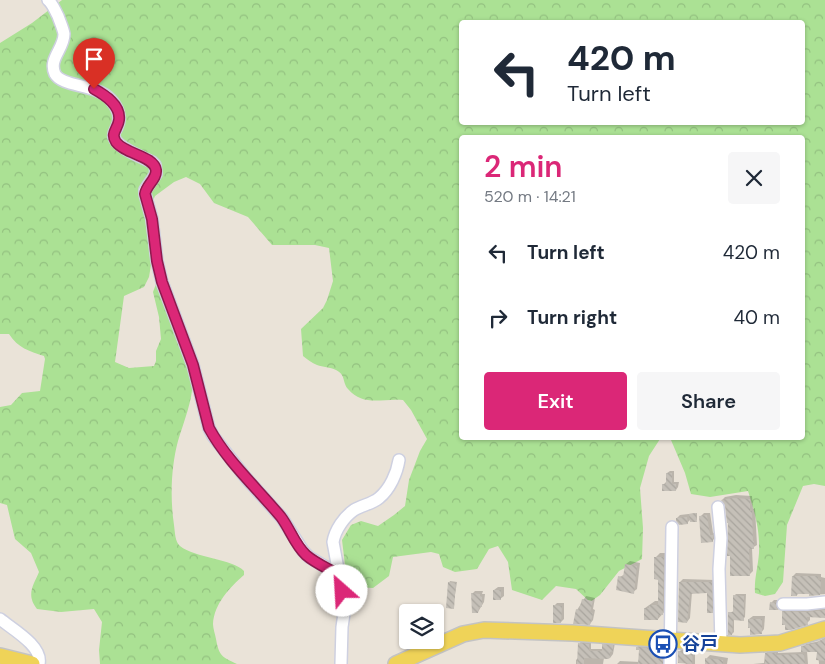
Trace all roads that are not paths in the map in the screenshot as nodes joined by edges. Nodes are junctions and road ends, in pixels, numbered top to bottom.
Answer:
1 (48, 0) edge
2 (398, 460) dead end
3 (718, 506) dead end
4 (672, 528) dead end
5 (339, 575) junction
6 (825, 602) edge
7 (783, 604) dead end
8 (0, 620) edge
9 (825, 629) edge
10 (669, 641) junction
11 (721, 644) junction
12 (0, 656) edge
13 (32, 664) edge
14 (39, 664) edge
15 (341, 664) edge
16 (396, 664) edge
17 (670, 664) edge

1 - 5 street
2 - 5 street
3 - 11 street
4 - 10 street
5 - 15 street
6 - 7 street
8 - 14 street
9 - 11 main road
10 - 11 main road
10 - 16 main road
10 - 17 street
12 - 13 main road

